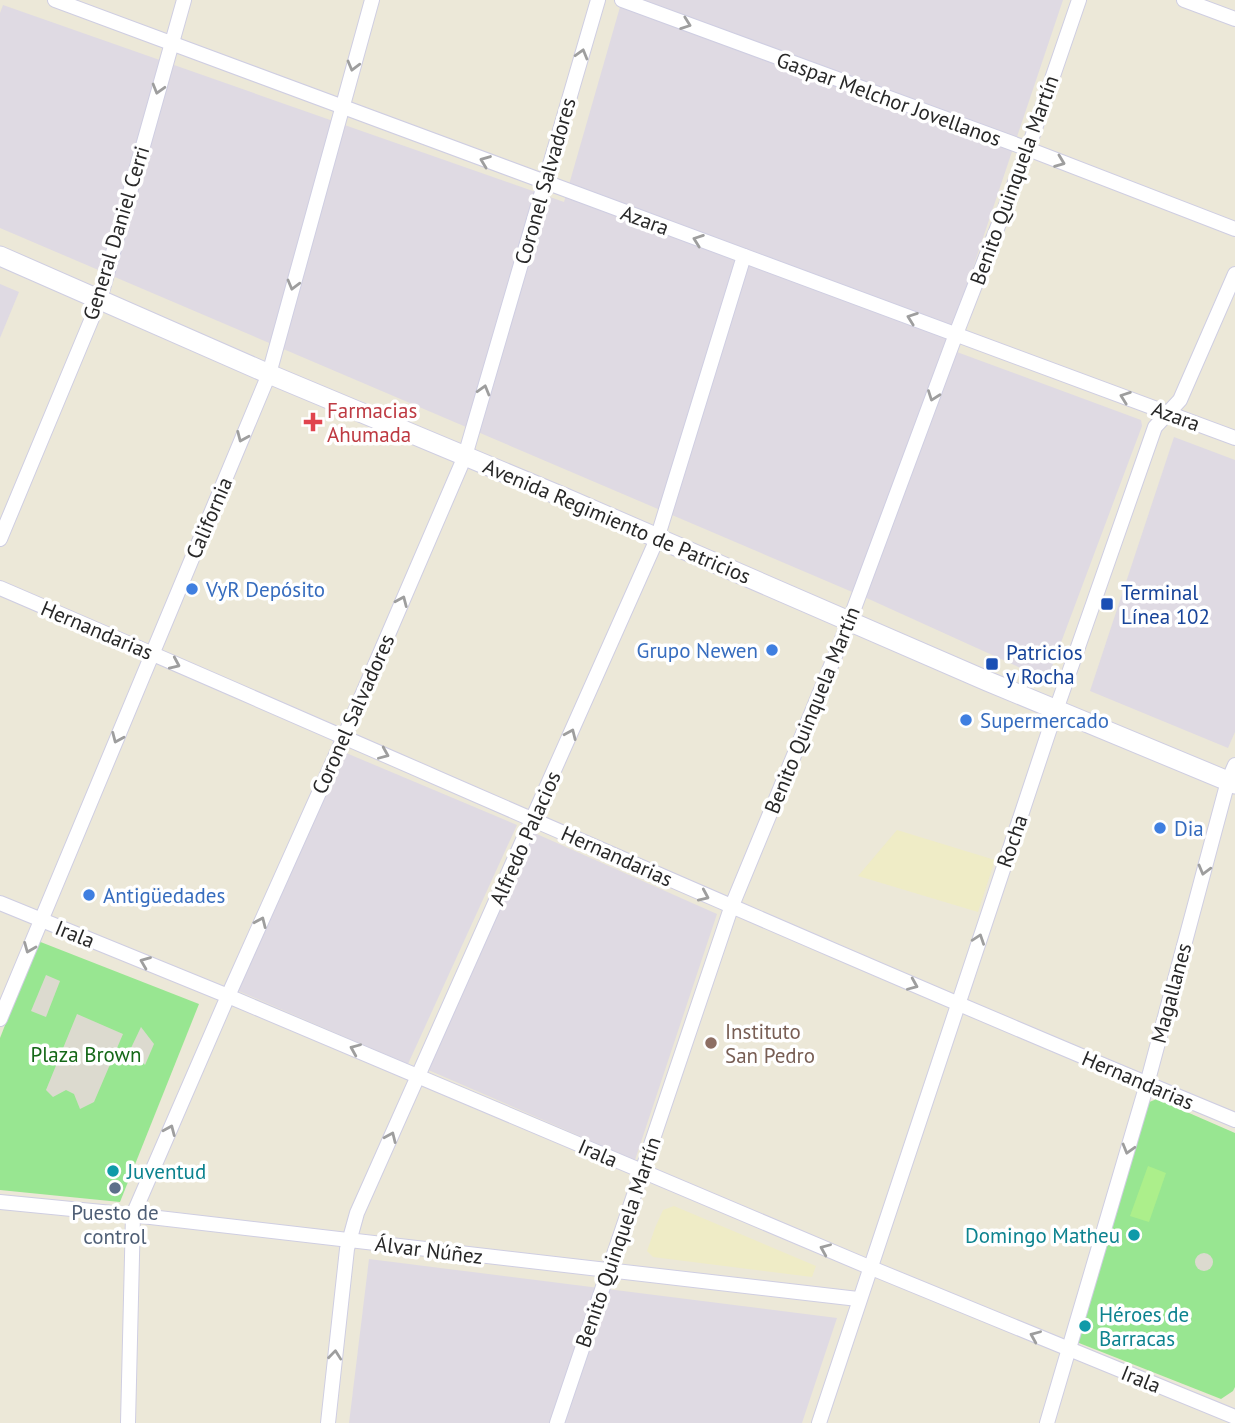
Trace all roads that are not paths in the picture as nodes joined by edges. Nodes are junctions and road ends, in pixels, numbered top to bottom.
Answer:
1 (55, 0) edge
2 (184, 0) edge
3 (372, 0) edge
4 (598, 0) edge
5 (622, 0) edge
6 (1079, 0) edge
7 (1184, 0) edge
8 (1235, 19) edge
9 (171, 45) junction
10 (342, 106) junction
11 (1028, 149) junction
12 (545, 183) junction
13 (1235, 229) edge
14 (0, 256) edge
15 (744, 256) junction
16 (1235, 274) edge
17 (100, 299) junction
18 (956, 334) junction
19 (269, 374) junction
20 (1167, 413) junction
21 (1235, 438) edge
22 (464, 456) junction
23 (0, 539) edge
24 (657, 539) junction
25 (0, 588) edge
26 (849, 622) junction
27 (153, 654) junction
28 (1056, 710) junction
29 (344, 737) junction
30 (1233, 777) edge
31 (534, 819) junction
32 (0, 903) edge
33 (731, 908) junction
34 (41, 920) junction
35 (228, 996) junction
36 (957, 1003) junction
37 (0, 1019) edge
38 (418, 1076) junction
39 (1147, 1084) junction
40 (1235, 1120) edge
41 (641, 1171) junction
42 (0, 1202) edge
43 (133, 1215) junction
44 (349, 1241) junction
45 (869, 1267) junction
46 (608, 1271) junction
47 (858, 1299) junction
48 (1069, 1350) junction
49 (1235, 1417) edge
50 (128, 1423) edge
51 (328, 1423) edge
52 (557, 1423) edge
53 (819, 1423) edge
54 (1047, 1423) edge

1 - 9 street, Azara
2 - 9 street, General Daniel Cerri
3 -> 10 street, California
12 -> 4 street, Coronel Salvadores
5 -> 11 street, Gaspar Melchor Jovellanos
6 - 11 street, Benito Quinquela Martín
7 - 8 street
9 - 10 street, Azara
9 -> 17 street, General Daniel Cerri
12 -> 10 street, Azara
10 -> 19 street, California
11 -> 13 street, Gaspar Melchor Jovellanos
11 - 18 street, Benito Quinquela Martín
15 -> 12 street, Azara
22 -> 12 street, Coronel Salvadores
14 - 17 main road, Avenida Regimiento de Patricios
18 -> 15 street, Azara
15 - 24 street, Alfredo Palacios
16 - 20 street, Rocha
17 - 19 main road, Avenida Regimiento de Patricios
17 - 23 street, General Daniel Cerri
20 -> 18 street, Azara
18 -> 26 street, Benito Quinquela Martín
19 - 22 main road, Avenida Regimiento de Patricios
19 -> 27 street, California
20 - 21 street, Azara
20 - 28 street, Rocha
22 - 24 main road, Avenida Regimiento de Patricios
29 -> 22 street, Coronel Salvadores
24 - 26 main road, Avenida Regimiento de Patricios
31 -> 24 street, Alfredo Palacios
25 - 27 street, Hernandarias
26 - 28 main road, Avenida Regimiento de Patricios
26 - 33 street, Benito Quinquela Martín
27 -> 29 street, Hernandarias
27 -> 34 street, California
28 - 30 main road, Avenida Regimiento de Patricios
36 -> 28 street, Rocha
29 -> 31 street, Hernandarias
35 -> 29 street, Coronel Salvadores
30 -> 39 street, Magallanes
31 -> 33 street, Hernandarias
31 - 38 street, Alfredo Palacios
32 - 34 street, Irala
33 -> 36 street, Hernandarias
33 - 41 street, Benito Quinquela Martín
35 -> 34 street, Irala
34 -> 37 street, California
38 -> 35 street, Irala
43 -> 35 street, Coronel Salvadores
36 - 39 street, Hernandarias
36 - 45 street, Rocha
38 - 41 street, Irala
44 -> 38 street, Alfredo Palacios
39 - 40 street, Hernandarias
39 -> 48 street, Magallanes
45 -> 41 street, Irala
41 - 46 street, Benito Quinquela Martín
42 - 43 street, Álvar Núñez
43 - 44 street, Álvar Núñez
43 - 50 street, Coronel Salvadores
44 - 46 street, Álvar Núñez
51 -> 44 street, Alfredo Palacios
45 - 47 street, Rocha
48 -> 45 street, Irala
46 - 47 street, Álvar Núñez
46 - 52 street, Benito Quinquela Martín
47 - 53 street, Rocha
48 - 49 street, Irala
48 - 54 street, Magallanes

